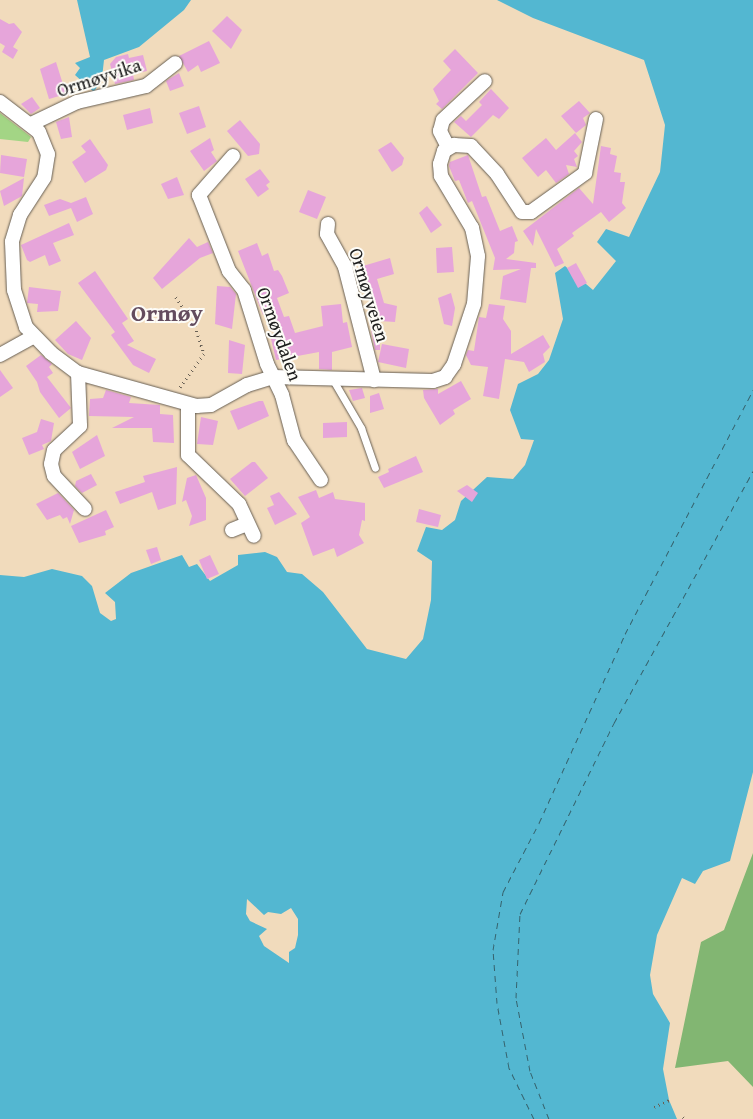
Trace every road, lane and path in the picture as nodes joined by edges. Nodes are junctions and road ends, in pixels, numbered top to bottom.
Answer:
1 (175, 63) dead end
2 (484, 81) dead end
3 (0, 102) edge
4 (596, 119) dead end
5 (31, 124) junction
6 (448, 147) junction
7 (233, 156) dead end
8 (328, 224) dead end
9 (6, 243) edge
10 (176, 297) dead end
11 (34, 336) junction
12 (0, 355) edge
13 (78, 373) junction
14 (273, 377) junction
15 (333, 380) junction
16 (374, 380) junction
17 (172, 400) junction
18 (188, 405) junction
19 (374, 468) dead end
20 (321, 480) dead end
21 (85, 509) dead end
22 (232, 530) dead end
23 (669, 1100) dead end
24 (654, 1107) dead end

1 - 5 street, Ormøyvika
2 - 6 street
3 - 5 street
4 - 6 street
5 - 9 street
6 - 16 street
7 - 14 street, Ormøydalen
8 - 16 street, Ormøyveien
9 - 11 street
10 - 17 path
11 - 12 street
11 - 13 street
13 - 17 street
13 - 21 street
14 - 15 street
14 - 18 street
14 - 20 street, Ormøydalen
15 - 16 street
15 - 19 lane
17 - 18 street
18 - 22 street
23 - 24 path

